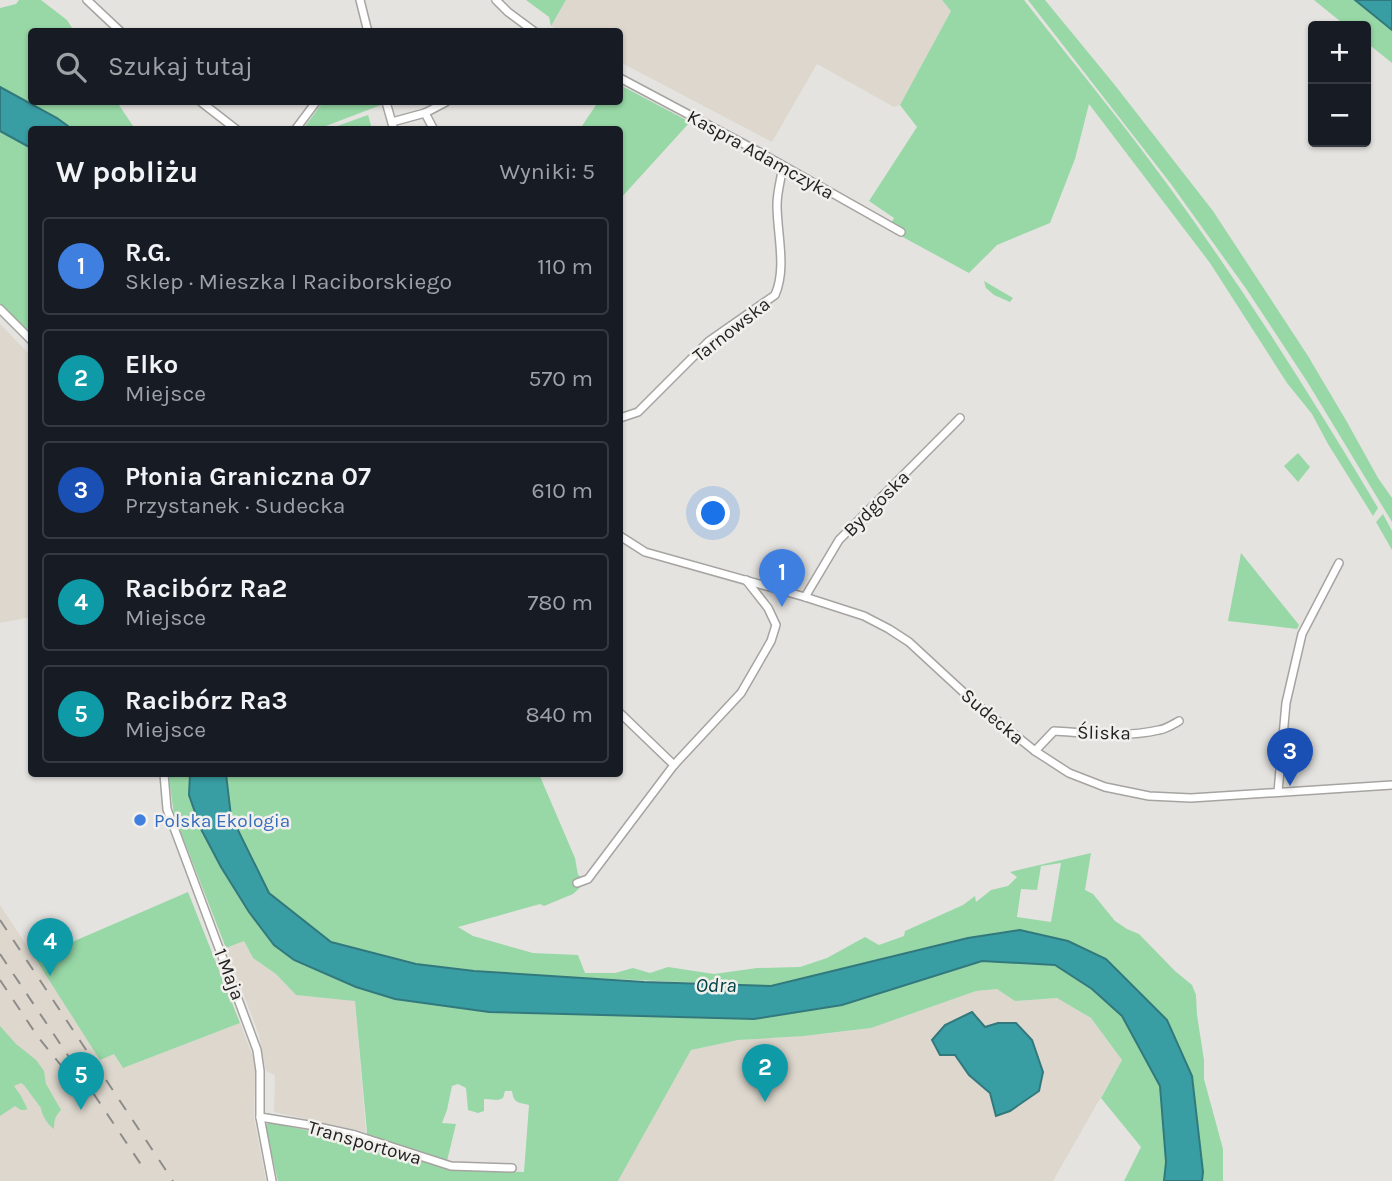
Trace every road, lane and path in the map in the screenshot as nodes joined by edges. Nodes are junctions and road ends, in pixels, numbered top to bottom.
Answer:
1 (87, 0) edge
2 (360, 0) edge
3 (496, 0) edge
4 (117, 28) edge
5 (367, 28) edge
6 (530, 28) edge
7 (623, 80) edge
8 (205, 105) edge
9 (314, 105) edge
10 (387, 105) edge
11 (440, 105) edge
12 (425, 113) junction
13 (232, 126) edge
14 (298, 126) edge
15 (393, 126) edge
16 (432, 126) edge
17 (783, 166) junction
18 (901, 232) dead end
19 (0, 309) edge
20 (28, 337) edge
21 (623, 417) edge
22 (960, 418) dead end
23 (623, 538) edge
24 (1339, 563) dead end
25 (745, 580) junction
26 (805, 597) junction
27 (623, 716) edge
28 (1179, 721) dead end
29 (1035, 751) junction
30 (674, 765) junction
31 (164, 777) edge
32 (1392, 785) edge
33 (1278, 792) junction
34 (578, 883) dead end
35 (260, 1117) junction
36 (512, 1168) dead end
37 (272, 1181) edge

1 - 4 street
2 - 5 street
3 - 6 street
7 - 17 street, Kaspra Adamczyka
8 - 13 street
9 - 14 street
10 - 15 street
11 - 12 street
12 - 15 street
12 - 16 street
17 - 18 street, Kaspra Adamczyka
17 - 21 street, Tarnowska
19 - 20 street
22 - 26 street, Bydgoska
23 - 25 street, Sudecka
24 - 33 street
25 - 26 street, Sudecka
25 - 30 street
26 - 29 street, Sudecka
27 - 30 street
28 - 29 street, Śliska
29 - 33 street, Sudecka
30 - 34 street
31 - 35 street, 1 Maja
32 - 33 street, Sudecka
35 - 36 street, Transportowa
35 - 37 street, 1 Maja

